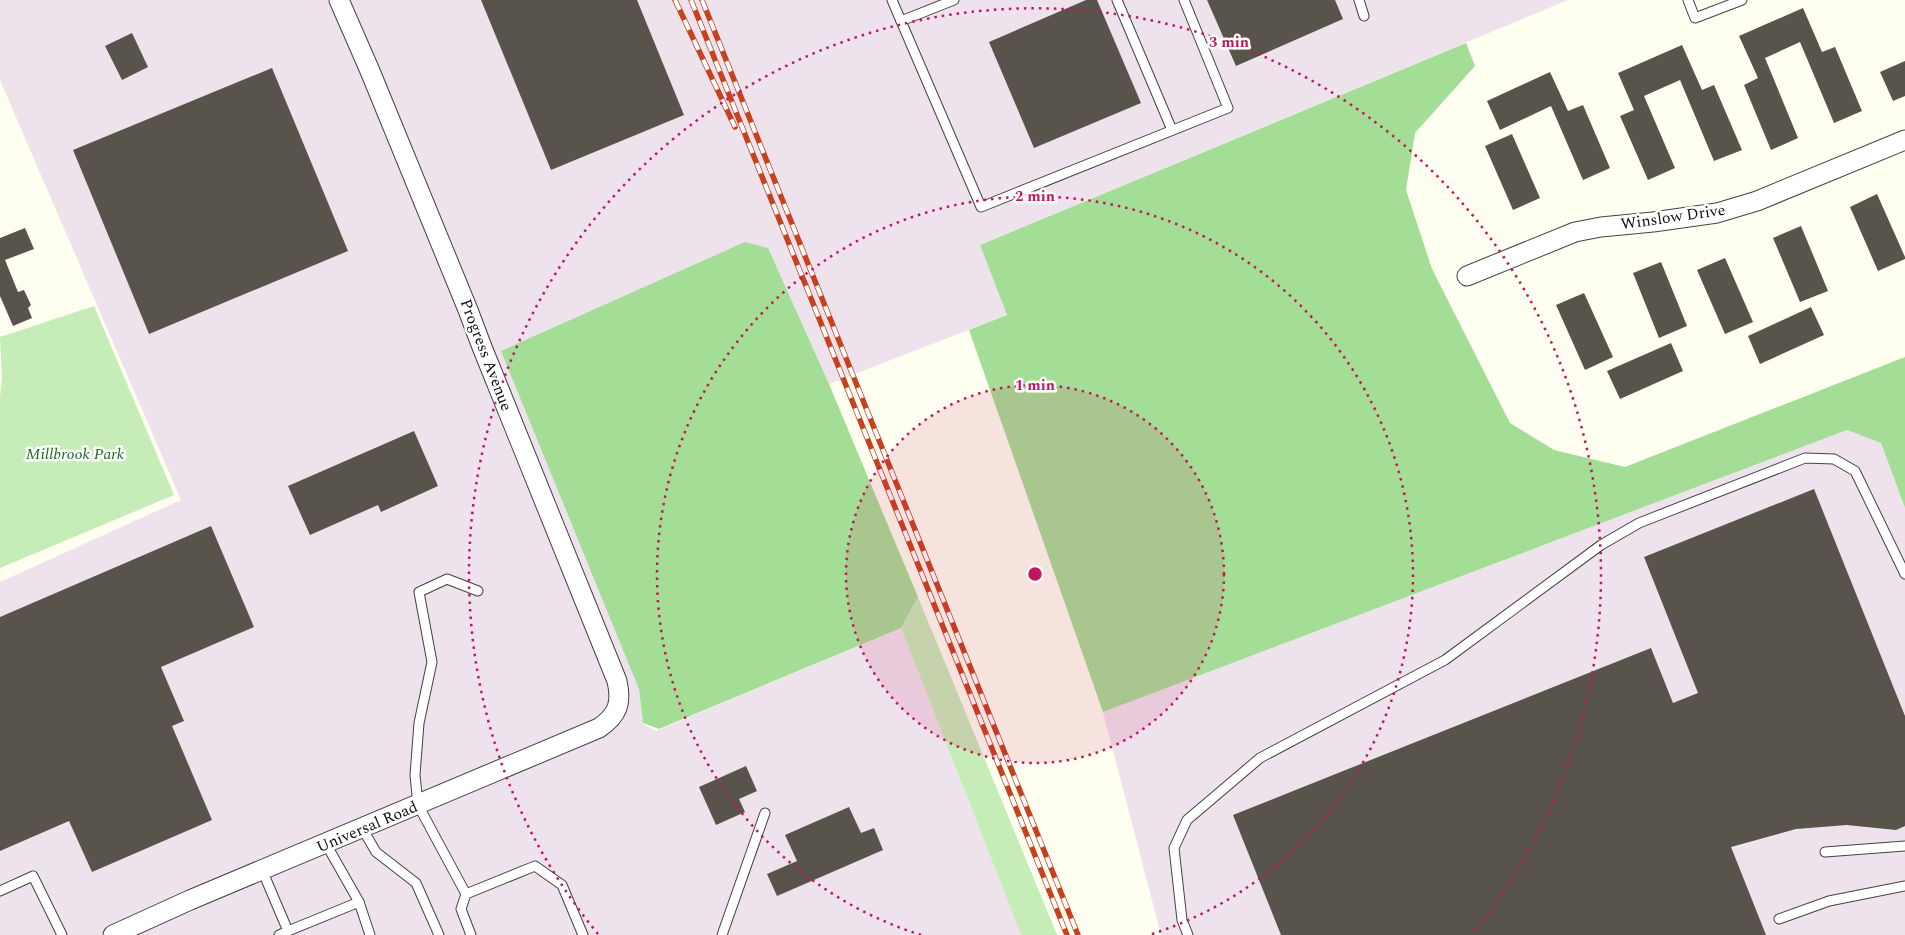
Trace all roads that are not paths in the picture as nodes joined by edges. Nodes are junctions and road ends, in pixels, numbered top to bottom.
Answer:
1 (339, 0) edge
2 (892, 0) edge
3 (954, 0) edge
4 (1117, 0) edge
5 (1184, 0) edge
6 (1359, 0) edge
7 (1688, 0) edge
8 (1742, 0) edge
9 (1364, 16) dead end
10 (901, 21) junction
11 (1172, 130) junction
12 (1905, 140) edge
13 (1467, 276) dead end
14 (1905, 574) edge
15 (478, 591) dead end
16 (616, 712) joint
17 (418, 805) junction
18 (765, 813) dead end
19 (362, 828) junction
20 (326, 844) junction
21 (1905, 846) edge
22 (1825, 852) dead end
23 (262, 870) junction
24 (1905, 886) edge
25 (0, 891) edge
26 (466, 894) junction
27 (359, 902) junction
28 (1780, 919) dead end
29 (284, 933) edge
30 (62, 935) edge
31 (113, 935) edge
32 (370, 935) edge
33 (439, 935) edge
34 (471, 935) edge
35 (583, 935) edge
36 (722, 935) edge
37 (1188, 935) edge

1 - 16 street, Progress Avenue
2 - 10 lane
3 - 10 lane
4 - 11 lane
5 - 11 lane
6 - 9 lane
7 - 8 lane
10 - 11 lane
12 - 13 street, Winslow Drive
14 - 37 lane
15 - 17 lane
16 - 17 street, Universal Road
17 - 19 street, Universal Road
17 - 26 lane
18 - 36 lane
19 - 20 street, Universal Road
19 - 33 lane
20 - 23 street, Universal Road
20 - 27 lane
21 - 22 lane
23 - 29 lane
23 - 31 street, Universal Road
24 - 28 lane
25 - 30 lane
26 - 34 lane
26 - 35 lane
27 - 29 lane
27 - 32 lane

